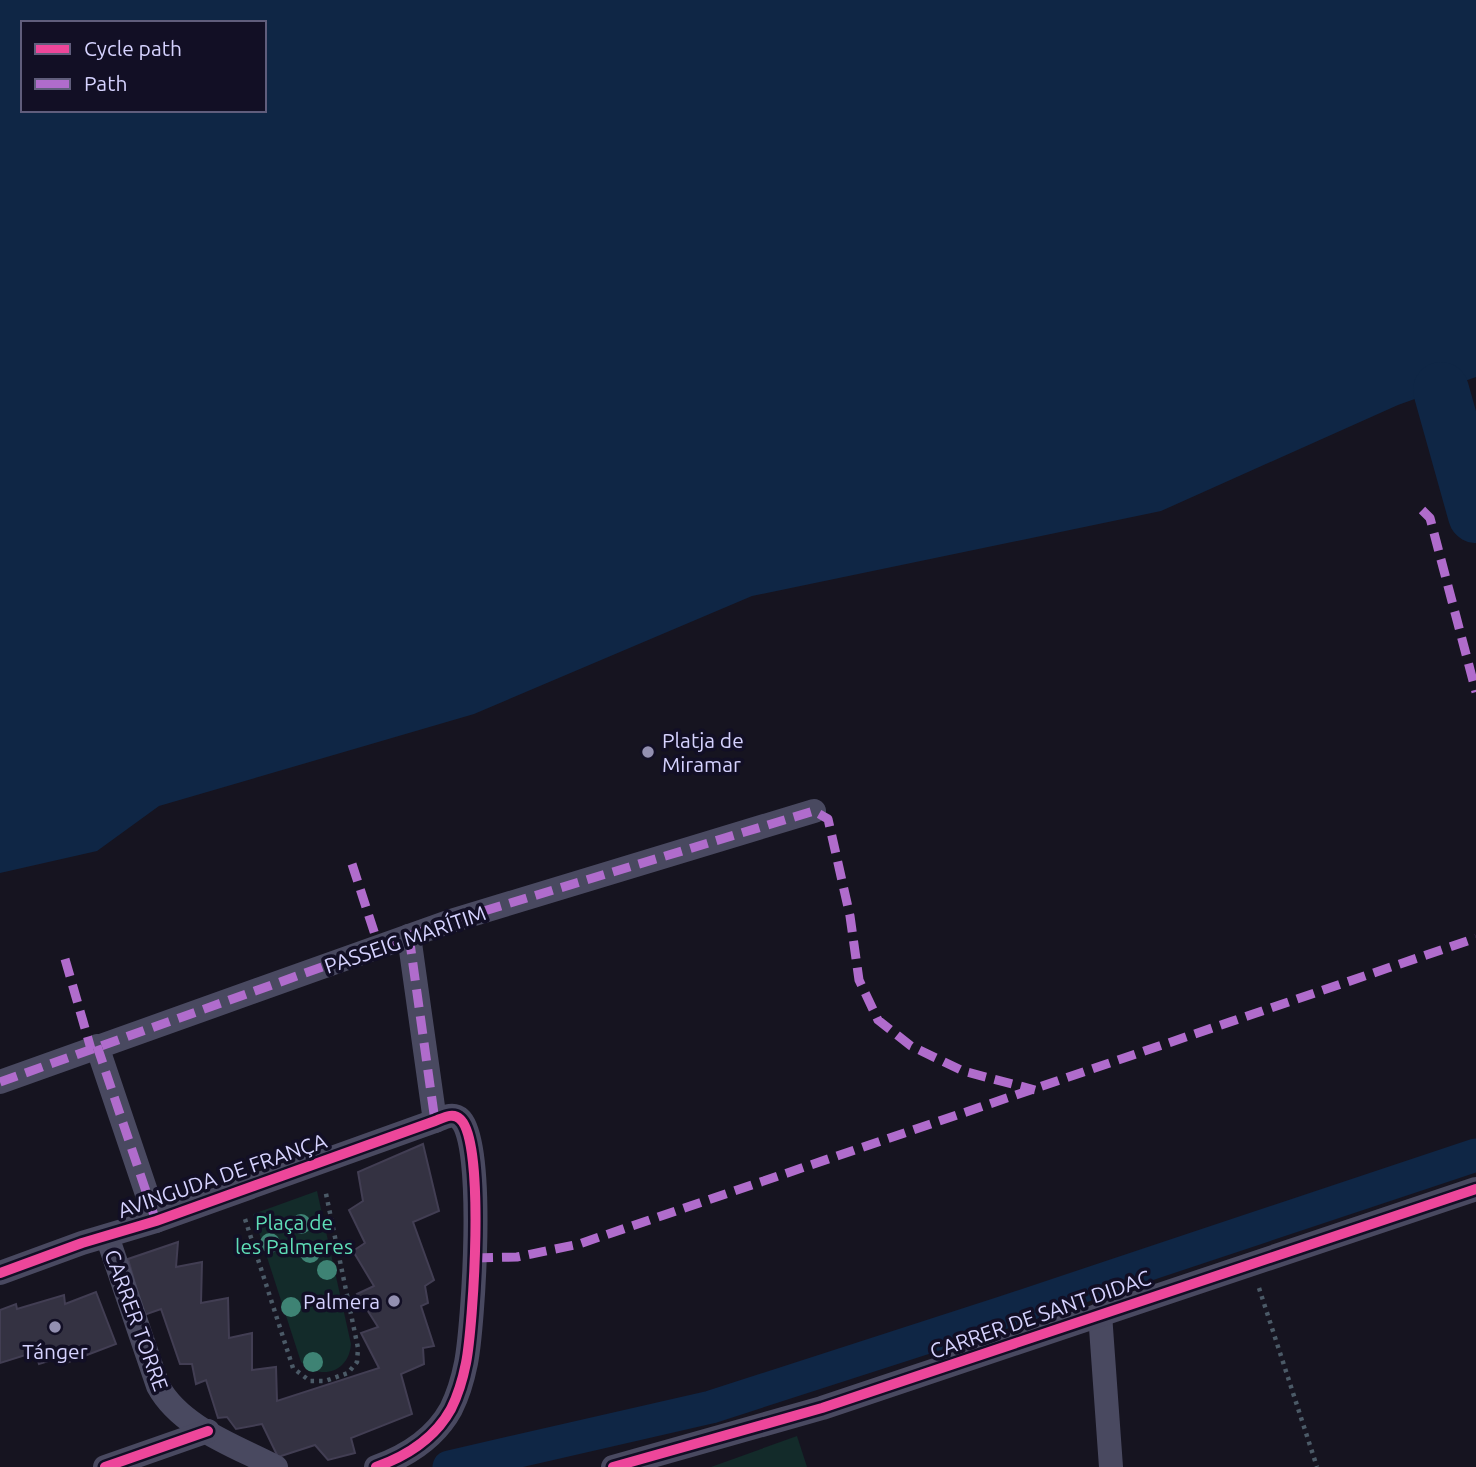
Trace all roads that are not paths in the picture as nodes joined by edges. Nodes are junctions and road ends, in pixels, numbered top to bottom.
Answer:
1 (814, 811) dead end
2 (409, 936) junction
3 (97, 1046) junction
4 (0, 1082) edge
5 (446, 1119) junction
6 (1476, 1189) edge
7 (156, 1221) junction
8 (107, 1236) junction
9 (0, 1273) edge
10 (1100, 1314) junction
11 (208, 1431) junction
12 (110, 1466) edge
13 (276, 1467) edge
14 (376, 1467) edge
15 (613, 1467) edge
16 (1111, 1467) edge

1 - 2 street, PASSEIG MARÍTIM
2 - 3 street, PASSEIG MARÍTIM
2 - 5 street
3 - 4 street, PASSEIG MARÍTIM
3 - 7 street
5 - 7 street, AVINGUDA DE FRANÇA
5 - 14 street
6 - 10 street, CARRER DE SANT DIDAC
7 - 8 street, AVINGUDA DE FRANÇA
8 - 9 street, AVINGUDA DE FRANÇA
8 - 11 street, CARRER TORRE
10 - 15 street, CARRER DE SANT DIDAC
10 - 16 street
11 - 12 street
11 - 13 street, CARRER TORRE

